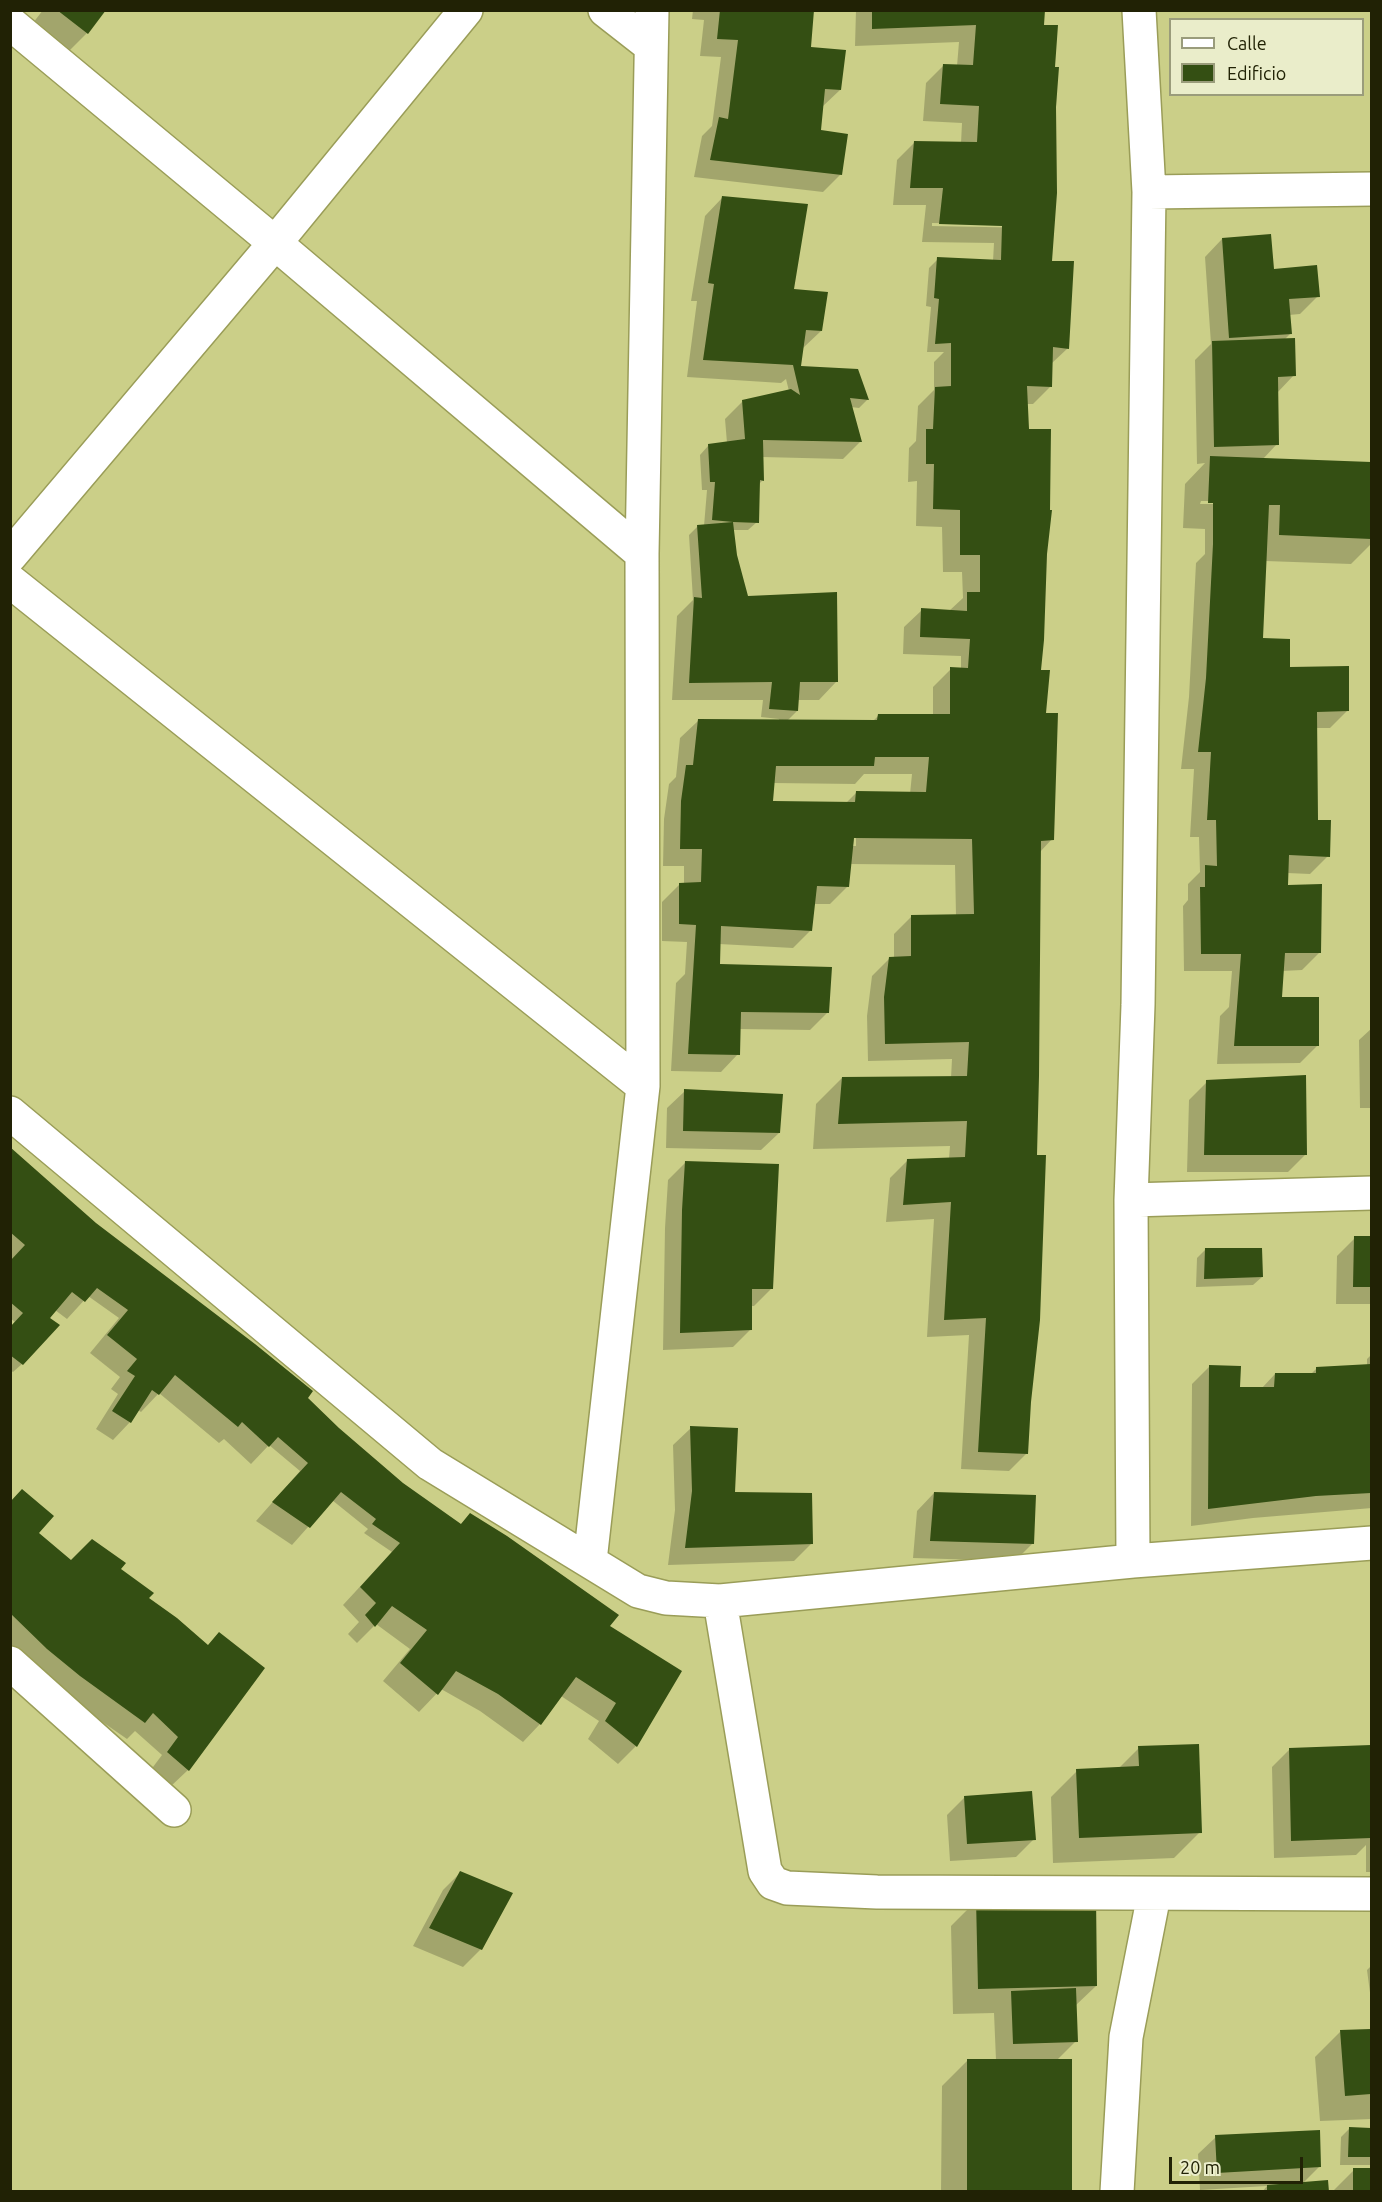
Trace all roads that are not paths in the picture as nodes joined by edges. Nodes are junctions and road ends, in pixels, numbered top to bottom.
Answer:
1 (466, 10) edge
2 (605, 10) edge
3 (652, 10) edge
4 (1139, 10) edge
5 (10, 23) edge
6 (651, 46) junction
7 (1371, 189) edge
8 (1149, 192) junction
9 (275, 243) junction
10 (642, 554) junction
11 (10, 556) edge
12 (10, 582) edge
13 (643, 1086) junction
14 (10, 1113) edge
15 (1371, 1193) edge
16 (1131, 1200) junction
17 (1371, 1543) edge
18 (590, 1561) junction
19 (1133, 1561) junction
20 (720, 1600) junction
21 (10, 1663) edge
22 (174, 1810) dead end
23 (1371, 1894) edge
24 (1154, 1895) junction
25 (1117, 2192) edge

1 - 9 street
2 - 6 street
3 - 6 street
4 - 8 street
5 - 9 street
6 - 10 street
7 - 8 street
8 - 16 street
9 - 10 street
9 - 11 street
10 - 13 street
12 - 13 street
13 - 18 street
14 - 18 street
15 - 16 street
16 - 19 street
17 - 19 street
18 - 20 street
19 - 20 street
20 - 24 street
21 - 22 street
23 - 24 street
24 - 25 street

